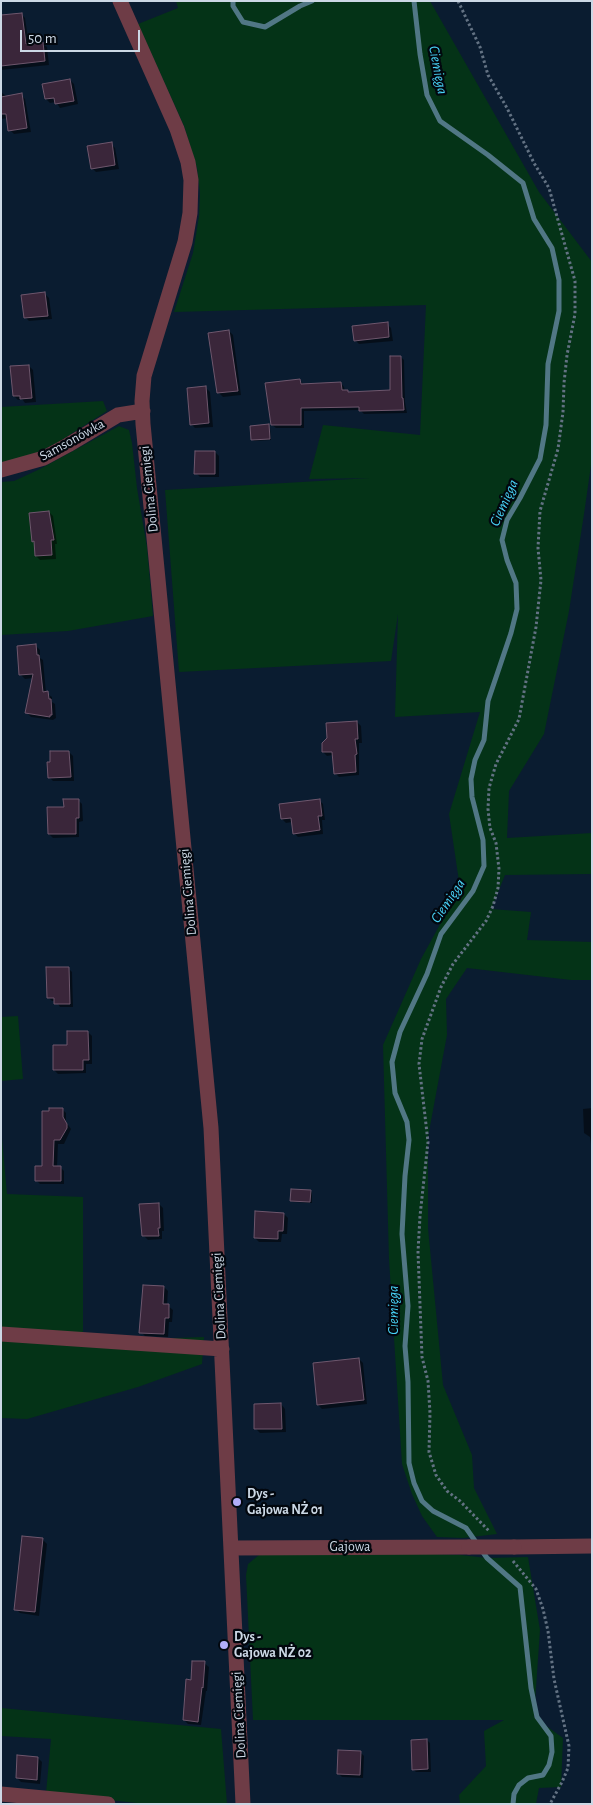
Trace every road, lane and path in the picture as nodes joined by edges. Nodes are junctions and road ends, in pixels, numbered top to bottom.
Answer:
1 (120, 1) edge
2 (458, 1) edge
3 (143, 411) junction
4 (1, 470) edge
5 (1, 1334) edge
6 (222, 1349) junction
7 (494, 1537) dead end
8 (592, 1546) edge
9 (231, 1548) junction
10 (512, 1552) junction
11 (1, 1794) edge
12 (108, 1804) edge
13 (243, 1804) edge
14 (550, 1804) edge

1 - 3 street, Dolina Ciemięgi
2 - 7 path
3 - 4 street, Samsonówka
3 - 6 street, Dolina Ciemięgi
5 - 6 street
6 - 9 street, Dolina Ciemięgi
8 - 10 street
9 - 10 street, Gajowa, bridge
9 - 13 street, Dolina Ciemięgi
10 - 14 path
11 - 12 street

